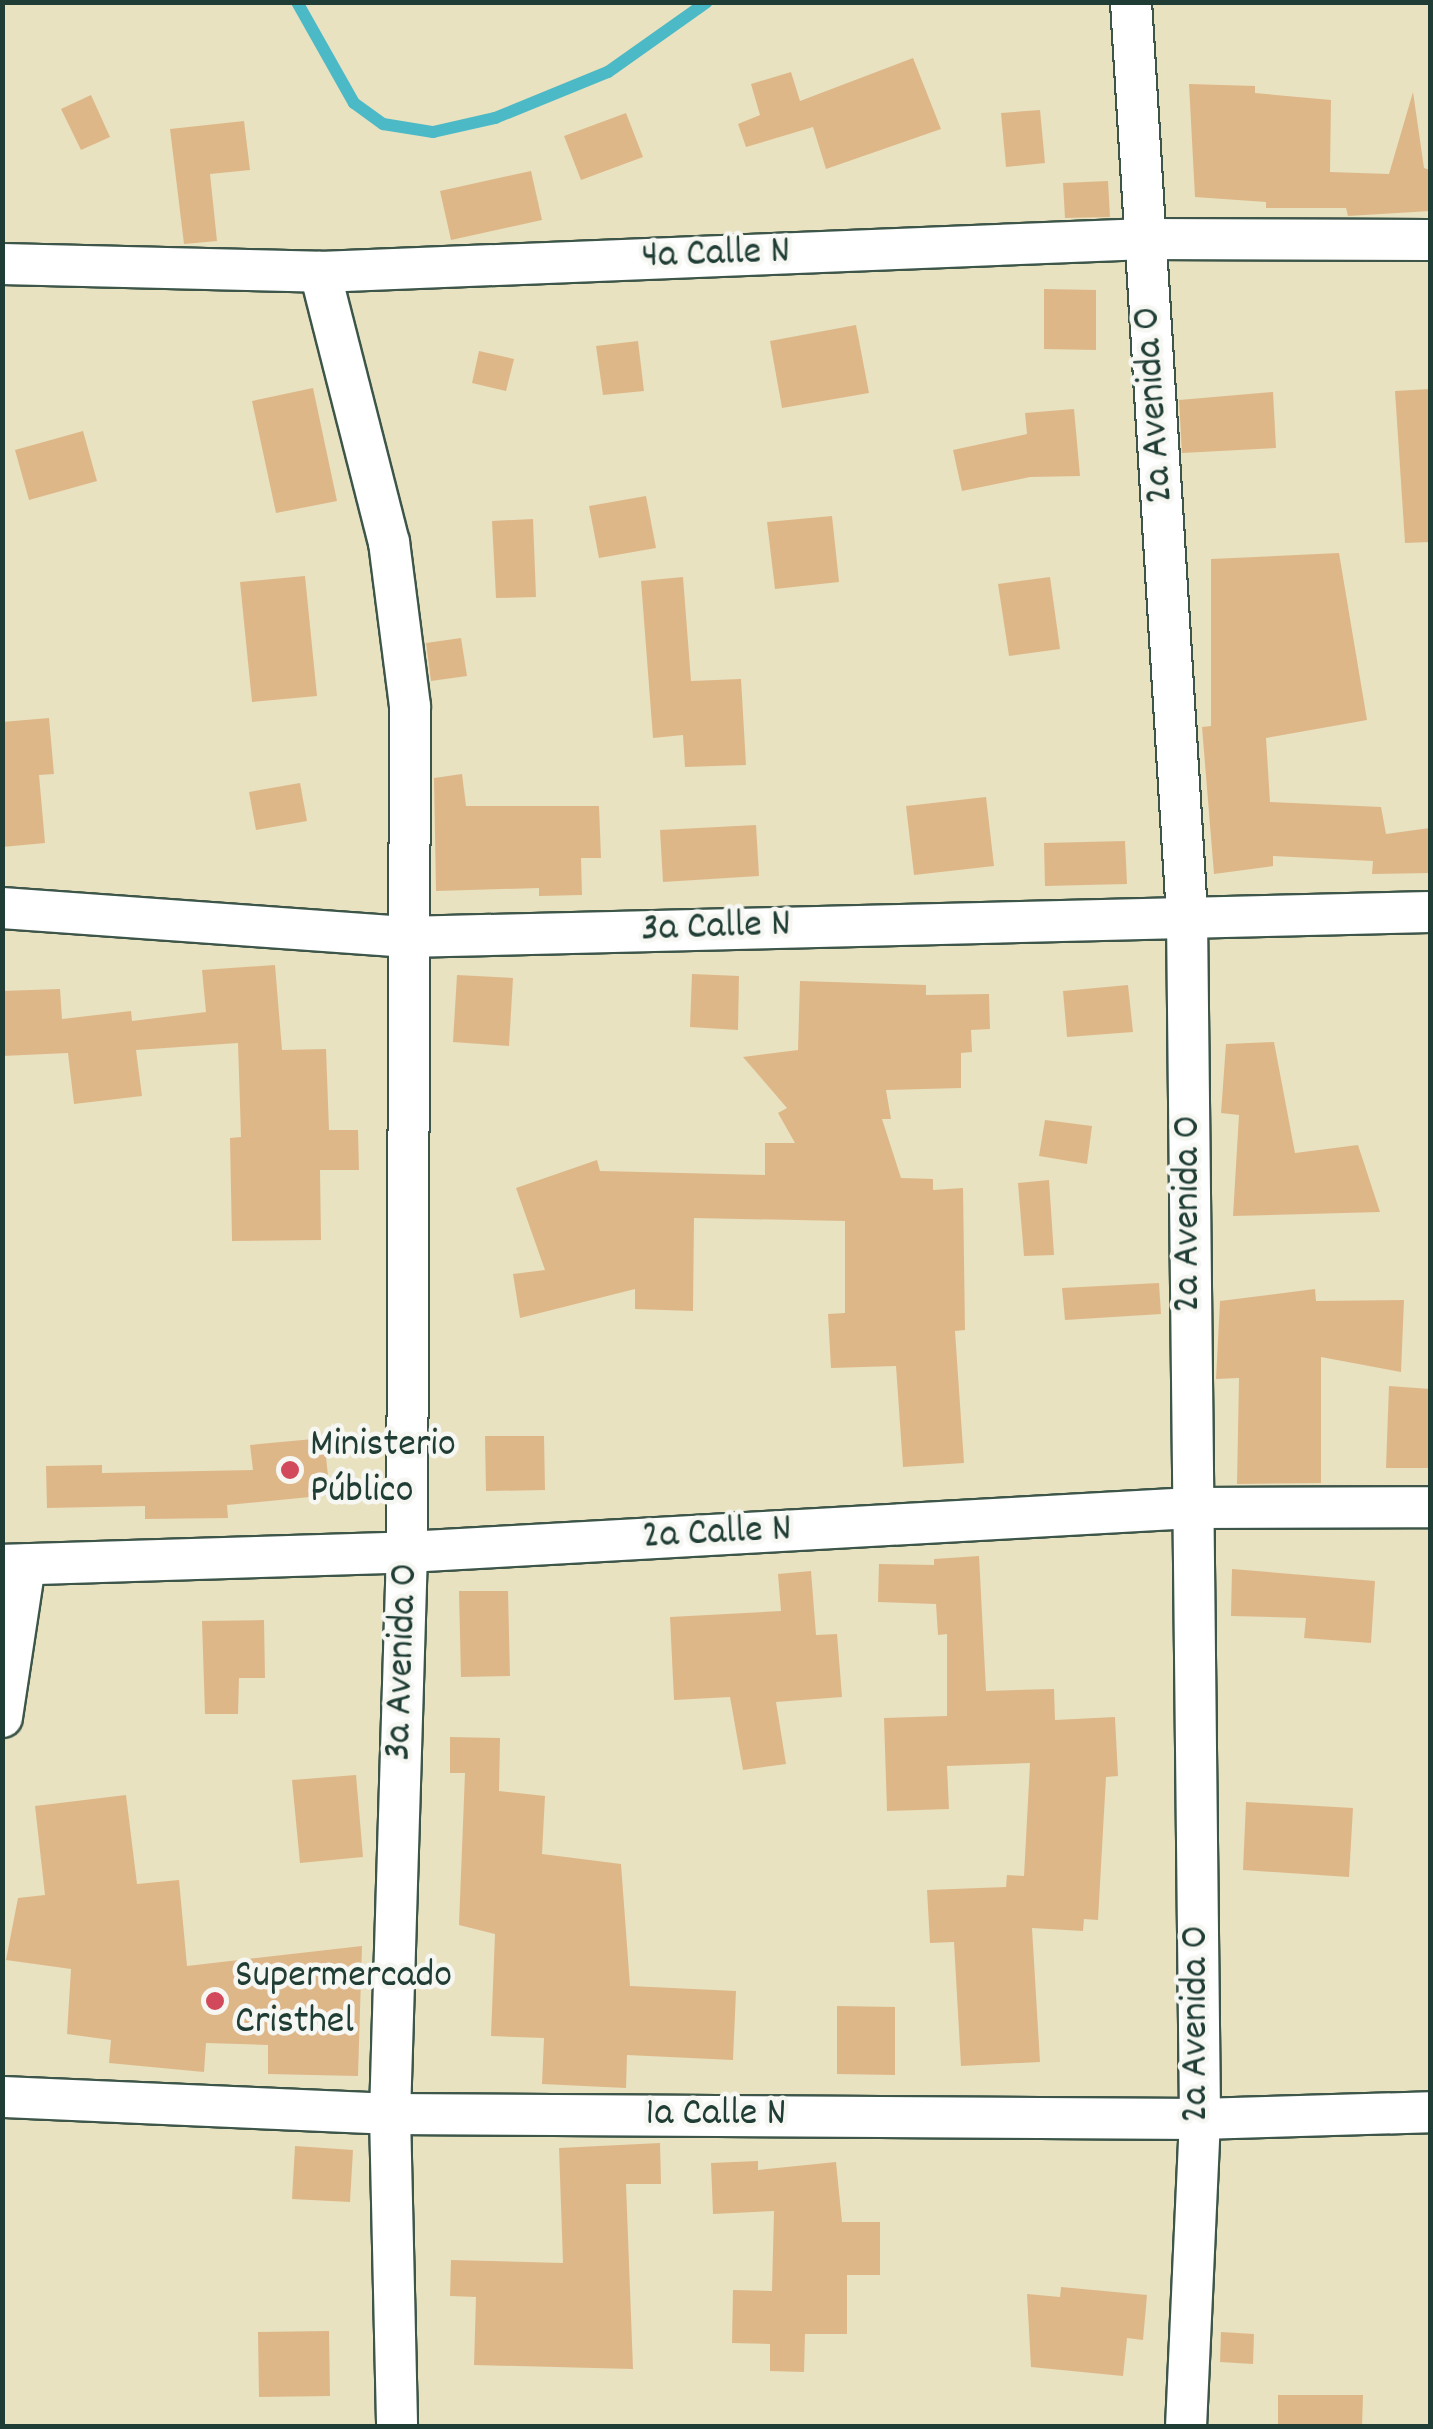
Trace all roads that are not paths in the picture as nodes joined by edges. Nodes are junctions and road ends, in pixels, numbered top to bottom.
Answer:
1 (1131, 2) edge
2 (1146, 239) junction
3 (1430, 240) edge
4 (2, 264) edge
5 (320, 272) junction
6 (2, 908) edge
7 (1430, 912) edge
8 (1187, 916) junction
9 (406, 937) junction
10 (1430, 1507) edge
11 (1192, 1508) junction
12 (408, 1552) junction
13 (14, 1565) edge
14 (2, 1717) edge
15 (2, 2097) edge
16 (1430, 2112) edge
17 (390, 2114) junction
18 (1200, 2119) junction
19 (397, 2426) edge
20 (1186, 2426) edge

1 - 2 street, 2a Avenida O
2 - 3 street, 4a Calle N
2 - 5 street, 4a Calle N
2 - 8 street, 2a Avenida O
4 - 5 street, 4a Calle N
5 - 9 street, 3a Avenida O
6 - 9 street, 3a Calle N
7 - 8 street, 3a Calle N
8 - 9 street, 3a Calle N
8 - 11 street, 2a Avenida O
9 - 12 street, 3a Avenida O
10 - 11 street, 2a Calle N
11 - 12 street, 2a Calle N
11 - 18 street, 2a Avenida O
12 - 13 street, 2a Calle N
12 - 17 street, 3a Avenida O
13 - 14 street
15 - 17 street, 1a Calle N
16 - 18 street, 1a Calle N
17 - 18 street, 1a Calle N
17 - 19 street, 3a Avenida O
18 - 20 street, 2a Avenida O

